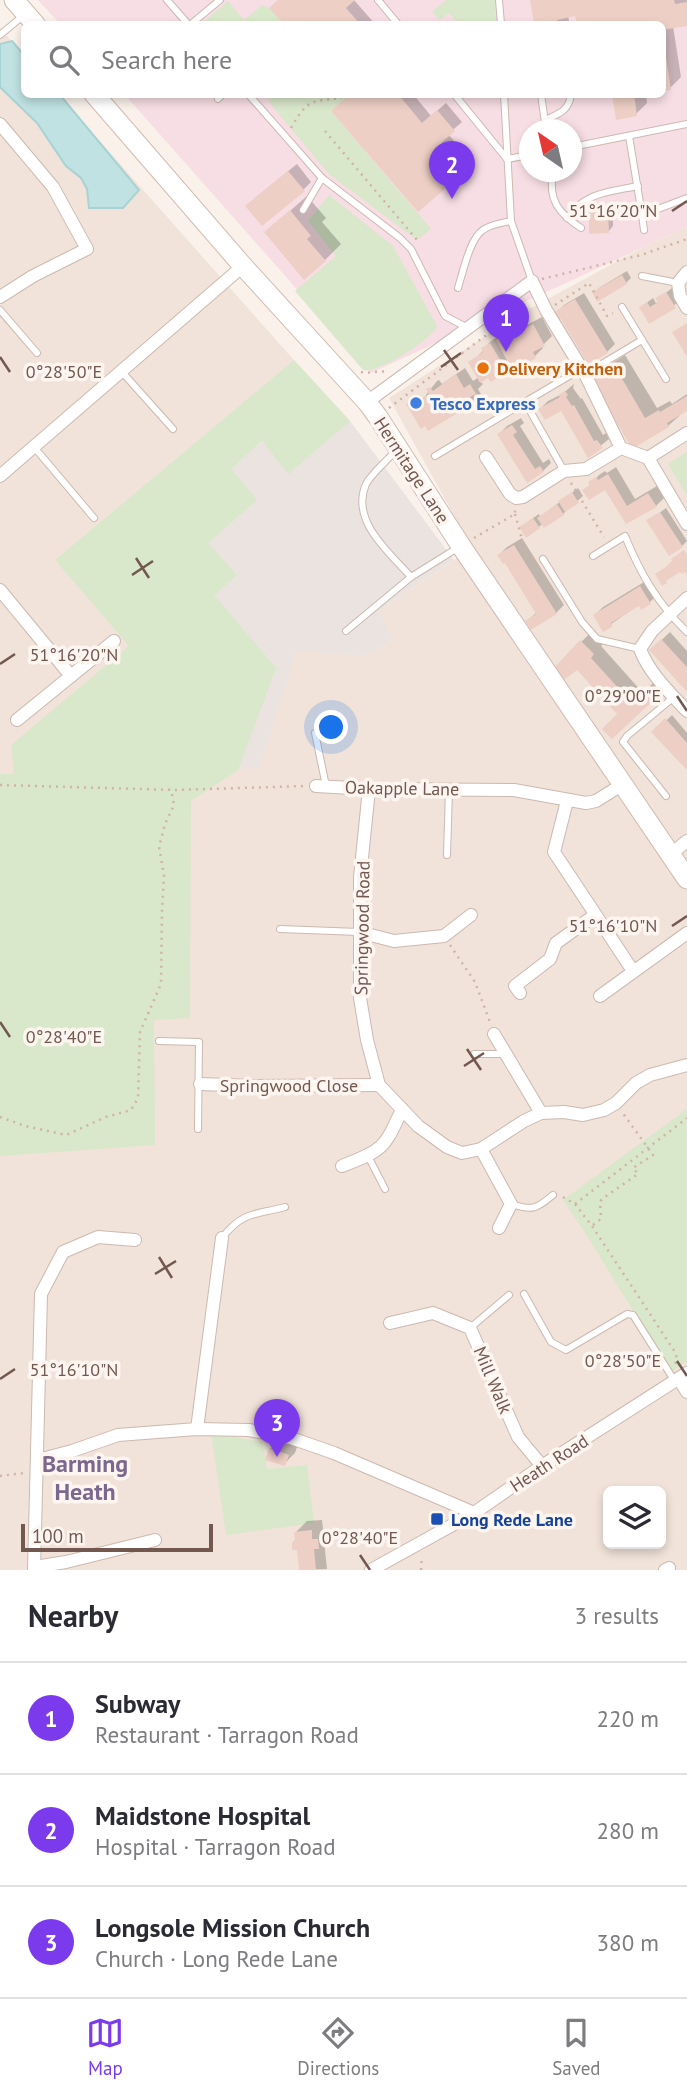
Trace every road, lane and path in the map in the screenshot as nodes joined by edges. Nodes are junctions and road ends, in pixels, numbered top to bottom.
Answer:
1 (167, 0) edge
2 (220, 0) edge
3 (378, 0) edge
4 (499, 0) edge
5 (25, 13) edge
6 (186, 21) edge
7 (193, 21) edge
8 (396, 21) edge
9 (501, 21) edge
10 (0, 35) edge
11 (102, 98) edge
12 (252, 98) edge
13 (457, 98) edge
14 (504, 98) edge
15 (542, 98) edge
16 (569, 98) edge
17 (342, 99) dead end
18 (545, 119) edge
19 (547, 119) edge
20 (0, 124) edge
21 (687, 124) edge
22 (291, 128) dead end
23 (325, 131) dead end
24 (629, 136) junction
25 (582, 144) edge
26 (519, 157) edge
27 (507, 159) junction
28 (322, 178) junction
29 (552, 182) edge
30 (638, 186) junction
31 (687, 198) edge
32 (303, 211) dead end
33 (642, 215) junction
34 (567, 219) junction
35 (511, 221) junction
36 (581, 228) dead end
37 (645, 230) dead end
38 (687, 239) edge
39 (417, 240) dead end
40 (243, 267) junction
41 (687, 272) edge
42 (642, 276) dead end
43 (532, 281) junction
44 (678, 283) junction
45 (458, 288) dead end
46 (0, 297) edge
47 (622, 307) joint
48 (687, 308) edge
49 (0, 310) edge
50 (547, 310) junction
51 (468, 328) junction
52 (642, 340) junction
53 (37, 353) dead end
54 (122, 372) junction
55 (583, 372) junction
56 (666, 379) dead end
57 (525, 402) junction
58 (372, 409) junction
59 (173, 429) dead end
60 (687, 433) edge
61 (34, 447) junction
62 (399, 447) junction
63 (621, 448) junction
64 (435, 456) dead end
65 (486, 457) dead end
66 (648, 458) junction
67 (564, 471) junction
68 (0, 476) edge
69 (516, 498) junction
70 (515, 514) junction
71 (94, 518) dead end
72 (687, 524) edge
73 (610, 545) junction
74 (461, 546) junction
75 (593, 556) dead end
76 (543, 559) joint
77 (411, 577) junction
78 (1, 593) edge
79 (687, 598) edge
80 (668, 614) junction
81 (346, 631) dead end
82 (687, 632) edge
83 (114, 641) dead end
84 (640, 649) junction
85 (71, 676) junction
86 (674, 697) junction
87 (687, 711) edge
88 (17, 720) dead end
89 (315, 733) dead end
90 (624, 784) junction
91 (0, 785) edge
92 (321, 786) junction
93 (369, 789) junction
94 (449, 789) junction
95 (173, 790) junction
96 (666, 796) dead end
97 (567, 800) junction
98 (687, 841) edge
99 (447, 855) dead end
100 (670, 855) junction
101 (687, 879) edge
102 (471, 915) dead end
103 (596, 915) junction
104 (280, 929) dead end
105 (359, 932) junction
106 (687, 933) edge
107 (444, 936) junction
108 (633, 971) junction
109 (520, 993) dead end
110 (600, 996) dead end
111 (494, 1034) joint
112 (159, 1041) dead end
113 (474, 1054) dead end
114 (507, 1054) junction
115 (687, 1065) edge
116 (200, 1084) junction
117 (379, 1085) junction
118 (402, 1109) junction
119 (541, 1113) junction
120 (0, 1117) edge
121 (687, 1118) edge
122 (631, 1123) dead end
123 (198, 1129) dead end
124 (648, 1148) junction
125 (481, 1149) junction
126 (368, 1156) junction
127 (342, 1166) dead end
128 (385, 1189) dead end
129 (553, 1195) joint
130 (512, 1204) junction
131 (575, 1204) junction
132 (285, 1207) dead end
133 (592, 1226) junction
134 (499, 1228) dead end
135 (222, 1238) joint
136 (135, 1240) dead end
137 (524, 1294) dead end
138 (509, 1295) dead end
139 (390, 1322) dead end
140 (470, 1328) junction
141 (677, 1376) edge
142 (687, 1392) edge
143 (197, 1429) junction
144 (38, 1465) junction
145 (542, 1466) junction
146 (0, 1476) edge
147 (474, 1513) junction
148 (155, 1540) dead end
149 (35, 1569) edge
150 (371, 1570) edge

1 - 6 lane
2 - 7 lane
3 - 8 lane
4 - 9 lane
5 - 10 lane
11 - 40 main road, Hermitage Lane
12 - 28 lane
13 - 27 lane
14 - 27 lane
15 - 18 lane
16 - 19 lane
17 - 22 path
20 - 46 street
21 - 24 lane
23 - 39 path
24 - 25 lane
24 - 30 lane
26 - 27 lane
27 - 35 lane
28 - 32 lane
28 - 51 lane
29 - 34 lane
30 - 33 lane
30 - 34 lane
31 - 33 lane
33 - 37 lane
34 - 36 lane
35 - 43 lane
35 - 45 lane
38 - 43 path
40 - 54 street
40 - 58 main road, Hermitage Lane
41 - 44 street
42 - 44 lane
43 - 50 street
43 - 51 street
44 - 48 street
47 - 50 path
47 - 52 lane
49 - 53 lane
50 - 55 street
50 - 58 path
51 - 58 street
52 - 55 lane
52 - 56 lane
54 - 59 lane
54 - 61 street
55 - 57 lane
55 - 63 street
57 - 64 lane
57 - 67 lane
58 - 62 main road, Hermitage Lane
60 - 66 street
61 - 68 street
61 - 71 lane
62 - 74 main road, Hermitage Lane
62 - 77 lane
63 - 66 street
63 - 67 street
65 - 69 street
66 - 72 street
67 - 69 street
67 - 73 path
69 - 70 path
70 - 74 path
70 - 76 path
73 - 75 lane
73 - 80 lane
74 - 77 lane
74 - 90 main road, Hermitage Lane
76 - 84 lane
77 - 81 lane
78 - 85 street
79 - 80 street
80 - 82 lane
80 - 84 street
83 - 85 street
84 - 86 street
85 - 88 street
86 - 87 street
86 - 96 lane
89 - 92 lane
90 - 97 street, Oakapple Lane
90 - 100 main road, Hermitage Lane
91 - 95 path
92 - 93 street, Oakapple Lane
92 - 95 path
93 - 94 street, Oakapple Lane
93 - 105 street, Springwood Road
94 - 97 street, Oakapple Lane
94 - 99 lane
95 - 120 path
97 - 103 street
98 - 100 street
100 - 101 main road, Hermitage Lane
102 - 107 street
103 - 108 street
103 - 109 street
104 - 105 lane
105 - 107 street
105 - 117 street, Springwood Road
106 - 108 street
107 - 111 path
108 - 110 street
111 - 114 street
112 - 116 lane
113 - 114 lane
114 - 119 street
115 - 119 street
116 - 117 street, Springwood Close
116 - 123 lane
117 - 118 street, Springwood Road
118 - 125 street, Springwood Road
118 - 126 street
119 - 125 street
121 - 124 path
122 - 124 path
124 - 131 path
124 - 133 path
125 - 130 street
126 - 127 street
126 - 128 lane
129 - 130 lane
129 - 131 path
130 - 134 street
131 - 133 path
132 - 135 lane
133 - 141 path
135 - 143 street
136 - 144 street
137 - 141 lane
138 - 140 lane
139 - 140 street, Mill Walk
140 - 145 street, Mill Walk
141 - 142 street
141 - 145 street, Heath Road
143 - 144 street
143 - 147 street
144 - 146 path
144 - 149 street
145 - 147 street, Heath Road
147 - 150 street, Heath Road
148 - 149 street

